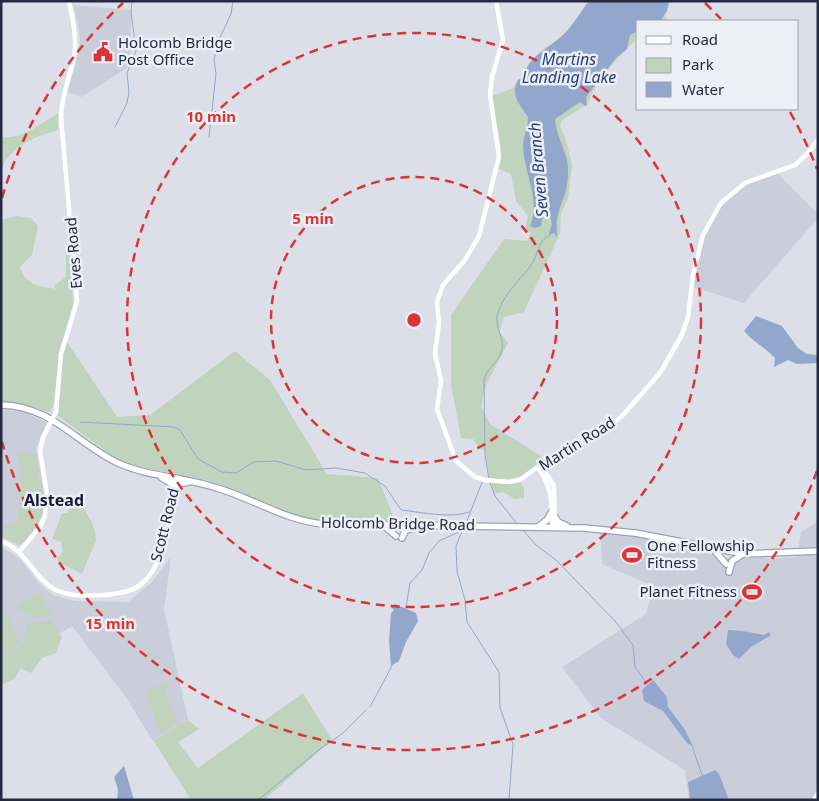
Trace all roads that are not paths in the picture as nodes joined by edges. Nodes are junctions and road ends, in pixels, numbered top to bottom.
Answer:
1 (69, 1) edge
2 (496, 1) edge
3 (818, 140) edge
4 (1, 405) edge
5 (53, 419) junction
6 (540, 466) junction
7 (157, 474) junction
8 (176, 478) junction
9 (192, 482) junction
10 (173, 495) junction
11 (553, 515) junction
12 (381, 524) junction
13 (421, 525) junction
14 (538, 527) junction
15 (553, 527) junction
16 (571, 527) junction
17 (1, 541) edge
18 (711, 549) junction
19 (818, 551) edge
20 (19, 552) junction
21 (745, 554) junction
22 (726, 564) dead end
23 (729, 572) dead end
24 (818, 793) edge
25 (814, 800) edge

1 - 5 street, Eves Road
2 - 6 street, Martin Road
3 - 6 street, Martin Road
4 - 5 main road, Holcomb Bridge Road
5 - 7 main road, Holcomb Bridge Road
5 - 20 street, Eves Road
6 - 11 street
7 - 8 main road, Holcomb Bridge Road
7 - 10 main road
8 - 9 main road, Holcomb Bridge Road
8 - 10 street, Scott Road
9 - 10 main road
9 - 12 main road, Holcomb Bridge Road
10 - 20 street, Scott Road
11 - 14 main road
11 - 15 street
11 - 16 main road
12 - 13 main road, Holcomb Bridge Road
12 - 13 main road
13 - 14 main road, Holcomb Bridge Road
14 - 15 main road, Holcomb Bridge Road
15 - 16 main road, Holcomb Bridge Road
16 - 18 main road, Holcomb Bridge Road
17 - 20 street, Scott Road
18 - 21 main road, Holcomb Bridge Road
18 - 22 main road
19 - 21 main road, Holcomb Bridge Road
21 - 23 main road
24 - 25 street

